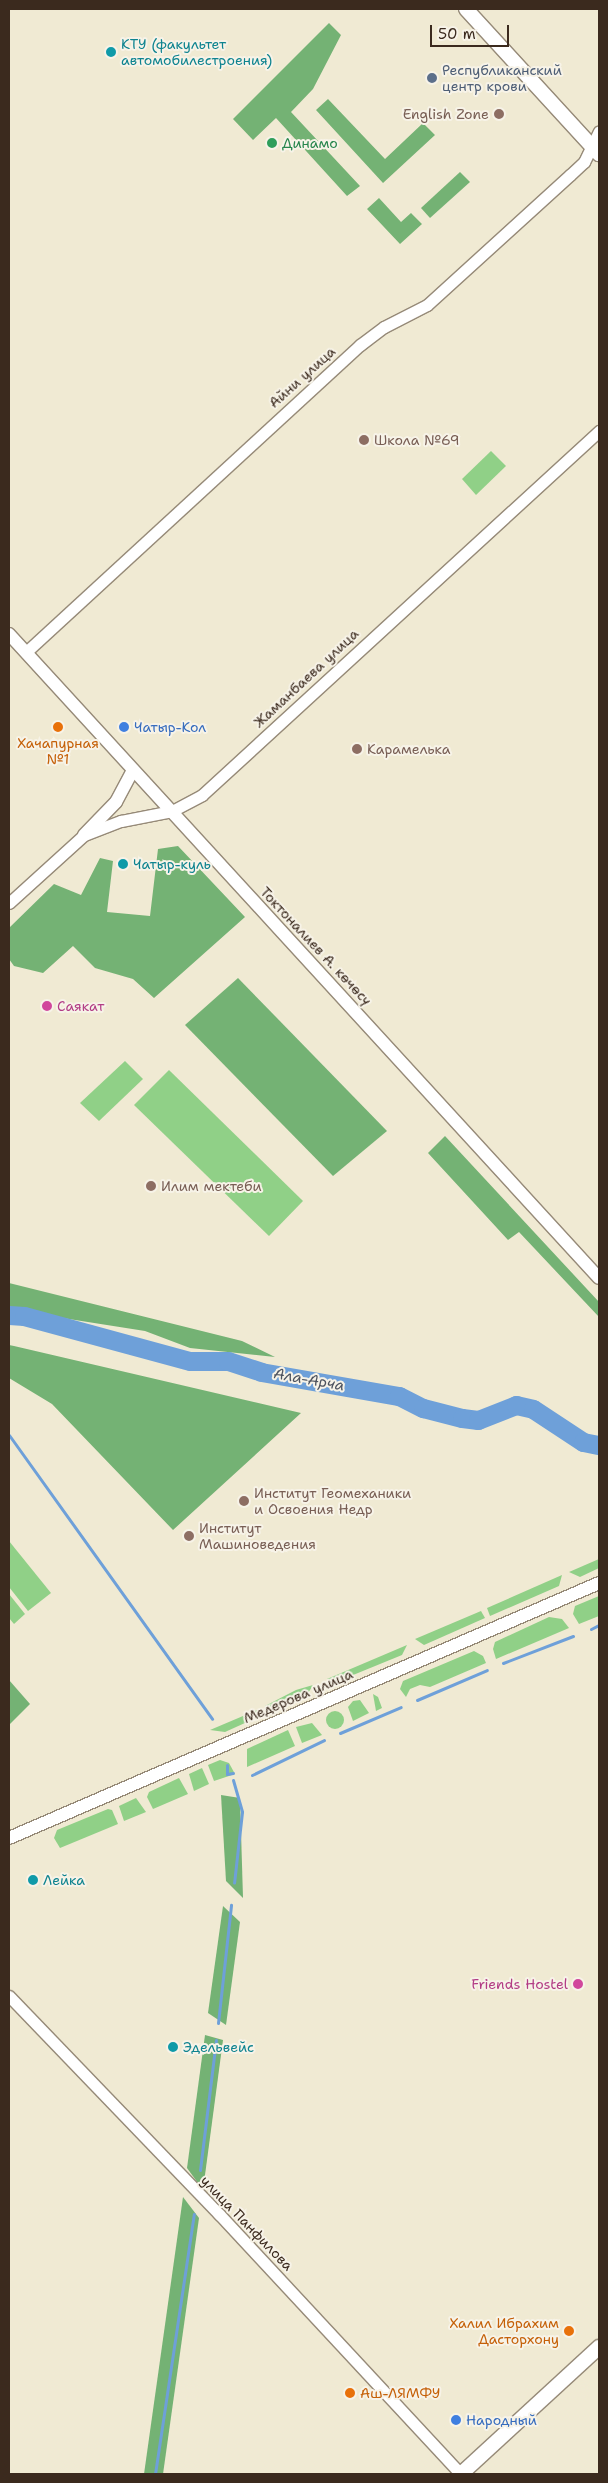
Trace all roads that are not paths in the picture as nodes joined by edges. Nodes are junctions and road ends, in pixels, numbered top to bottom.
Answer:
1 (466, 9) edge
2 (599, 131) edge
3 (595, 150) edge
4 (599, 431) edge
5 (9, 634) edge
6 (26, 652) junction
7 (133, 770) junction
8 (172, 811) junction
9 (84, 835) junction
10 (9, 902) edge
11 (599, 1278) edge
12 (599, 1583) edge
13 (9, 1838) edge
14 (9, 1996) edge
15 (599, 2347) edge
16 (461, 2474) edge

1 - 3 main road
2 - 3 street, Айни улица
3 - 6 street, Айни улица
4 - 8 street, Жаманбаева улица
5 - 6 main road, Токтоналиев А. көчөсү
6 - 7 main road, Токтоналиев А. көчөсү
7 - 8 main road, Токтоналиев А. көчөсү
7 - 9 main road
8 - 9 street, Жаманбаева улица
8 - 11 main road, Токтоналиев А. көчөсү
9 - 10 street, Жаманбаева улица
12 - 13 main road, Медерова улица
14 - 16 street, улица Панфилова
15 - 16 main road

